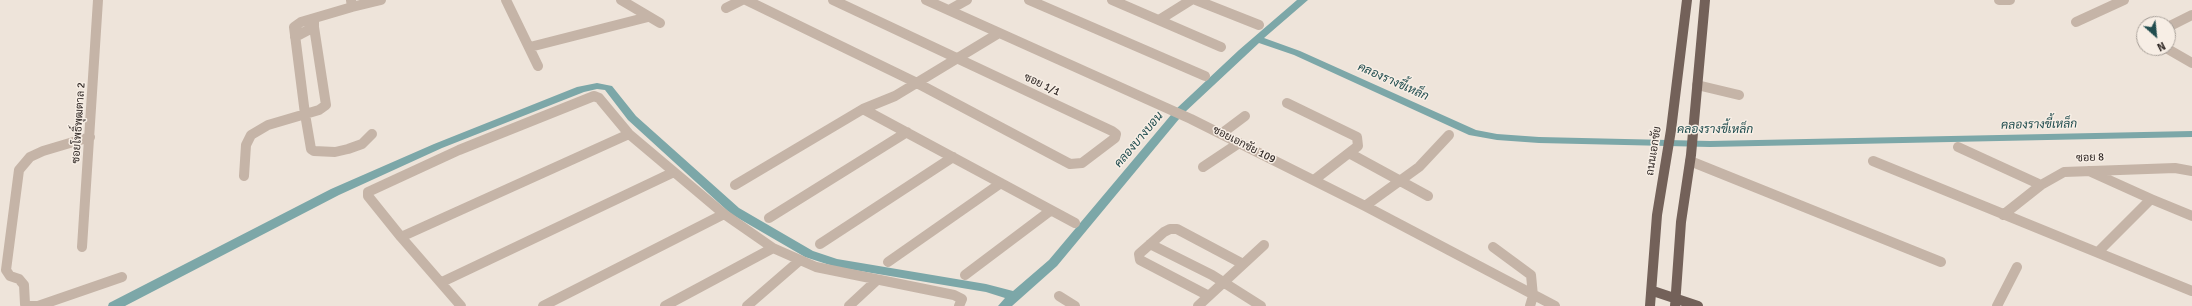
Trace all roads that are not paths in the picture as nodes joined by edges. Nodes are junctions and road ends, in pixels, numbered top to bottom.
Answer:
1 (98, 0) edge
2 (381, 0) edge
3 (506, 0) edge
4 (621, 0) edge
5 (742, 0) edge
6 (746, 0) edge
7 (833, 0) edge
8 (926, 0) edge
9 (967, 0) edge
10 (1029, 0) edge
11 (1112, 0) edge
12 (1191, 0) edge
13 (1196, 0) edge
14 (1687, 0) edge
15 (1705, 0) edge
16 (1999, 0) edge
17 (2010, 0) edge
18 (2124, 0) edge
19 (352, 4) edge
20 (726, 8) dead end
21 (949, 10) junction
22 (2192, 15) edge
23 (648, 17) junction
24 (1159, 20) junction
25 (2076, 22) dead end
26 (314, 23) junction
27 (660, 23) dead end
28 (2176, 23) edge
29 (1259, 25) dead end
30 (999, 33) junction
31 (530, 47) junction
32 (1221, 47) dead end
33 (2176, 54) edge
34 (958, 59) junction
35 (2192, 63) edge
36 (538, 66) dead end
37 (1204, 76) dead end
38 (917, 83) junction
39 (1697, 85) junction
40 (1739, 95) dead end
41 (1287, 102) dead end
42 (863, 110) junction
43 (305, 114) junction
44 (1245, 116) dead end
45 (907, 132) junction
46 (372, 134) dead end
47 (630, 134) junction
48 (1221, 134) junction
49 (1449, 135) dead end
50 (90, 137) junction
51 (1239, 143) junction
52 (1958, 147) dead end
53 (1349, 153) junction
54 (953, 157) junction
55 (1690, 158) junction
56 (1873, 161) dead end
57 (1203, 167) dead end
58 (2085, 170) junction
59 (2192, 171) edge
60 (674, 172) junction
61 (244, 176) dead end
62 (1314, 180) junction
63 (1001, 182) junction
64 (1401, 182) junction
65 (735, 185) dead end
66 (2041, 185) junction
67 (1428, 196) dead end
68 (2151, 199) junction
69 (1365, 206) junction
70 (1050, 211) junction
71 (724, 214) junction
72 (2003, 215) junction
73 (2192, 216) edge
74 (769, 218) dead end
75 (1075, 224) dead end
76 (401, 237) junction
77 (820, 244) dead end
78 (1150, 244) junction
79 (1264, 245) dead end
80 (82, 247) dead end
81 (1493, 247) dead end
82 (773, 248) junction
83 (2098, 252) junction
84 (799, 261) junction
85 (888, 262) dead end
86 (1941, 262) dead end
87 (1243, 264) junction
88 (2017, 267) dead end
89 (965, 275) dead end
90 (122, 277) dead end
91 (877, 280) junction
92 (442, 282) junction
93 (1225, 282) junction
94 (1653, 291) junction
95 (2192, 291) edge
96 (1059, 296) dead end
97 (1209, 296) junction
98 (1532, 301) edge
99 (1676, 302) edge
100 (29, 306) edge
101 (461, 306) edge
102 (543, 306) edge
103 (665, 306) edge
104 (747, 306) edge
105 (849, 306) edge
106 (959, 306) edge
107 (1075, 306) edge
108 (1198, 306) edge
109 (1261, 306) edge
110 (1555, 306) edge
111 (1650, 306) edge
112 (1698, 306) edge
113 (1997, 306) edge

1 - 50 street, ซอยโพธิ์พุฒตาล 2
2 - 19 street
3 - 31 street
4 - 23 street
5 - 20 street
6 - 38 street
7 - 34 street, ซอย 1/1
8 - 21 street, ซอยเอกชัย 109
9 - 21 street
10 - 37 street
11 - 24 street
12 - 24 street
13 - 29 street
14 - 94 main road, ถนนเอกชัย
15 - 39 main road
16 - 17 street
18 - 25 street
19 - 26 street
21 - 30 street, ซอยเอกชัย 109
22 - 28 street
23 - 27 street
23 - 31 street
24 - 32 street
26 - 43 street
26 - 43 street
30 - 34 street
30 - 48 street, ซอยเอกชัย 109
31 - 36 street
33 - 35 street
34 - 38 street
34 - 38 street, ซอย 1/1
38 - 42 street
39 - 40 street
39 - 55 main road
41 - 53 street
42 - 45 street
42 - 65 street
43 - 46 street
43 - 61 street
44 - 48 street
45 - 54 street
45 - 74 street
47 - 60 street
47 - 76 street
47 - 76 street
48 - 51 street, ซอยเอกชัย 109
49 - 64 street
50 - 80 street, ซอยโพธิ์พุฒตาล 2
50 - 100 street
51 - 57 street
51 - 62 street, ซอยเอกชัย 109
52 - 66 street
53 - 62 street
53 - 64 street
54 - 63 street
54 - 77 street
55 - 86 street
55 - 99 main road
56 - 72 street
58 - 59 street, ซอย 8
58 - 66 street, ซอย 8
58 - 68 street
60 - 71 street
60 - 92 street
62 - 69 street, ซอยเอกชัย 109
63 - 70 street
63 - 85 street
64 - 67 street
64 - 69 street
66 - 72 street, ซอย 8
68 - 73 street
68 - 83 street
69 - 98 street, ซอยเอกชัย 109
70 - 75 street
70 - 89 street
71 - 82 street
71 - 102 street
72 - 83 street
76 - 92 street
78 - 87 street
78 - 93 street
78 - 97 street
79 - 87 street
81 - 98 street
82 - 84 street
82 - 103 street
83 - 95 street
84 - 91 street
84 - 104 street
87 - 93 street
88 - 113 street
90 - 100 street
91 - 105 street
91 - 106 street
92 - 101 street
93 - 97 street
93 - 109 street
94 - 99 main road
94 - 111 main road, ถนนเอกชัย
96 - 107 street
97 - 108 street
98 - 110 street, ซอยเอกชัย 109
99 - 112 main road

